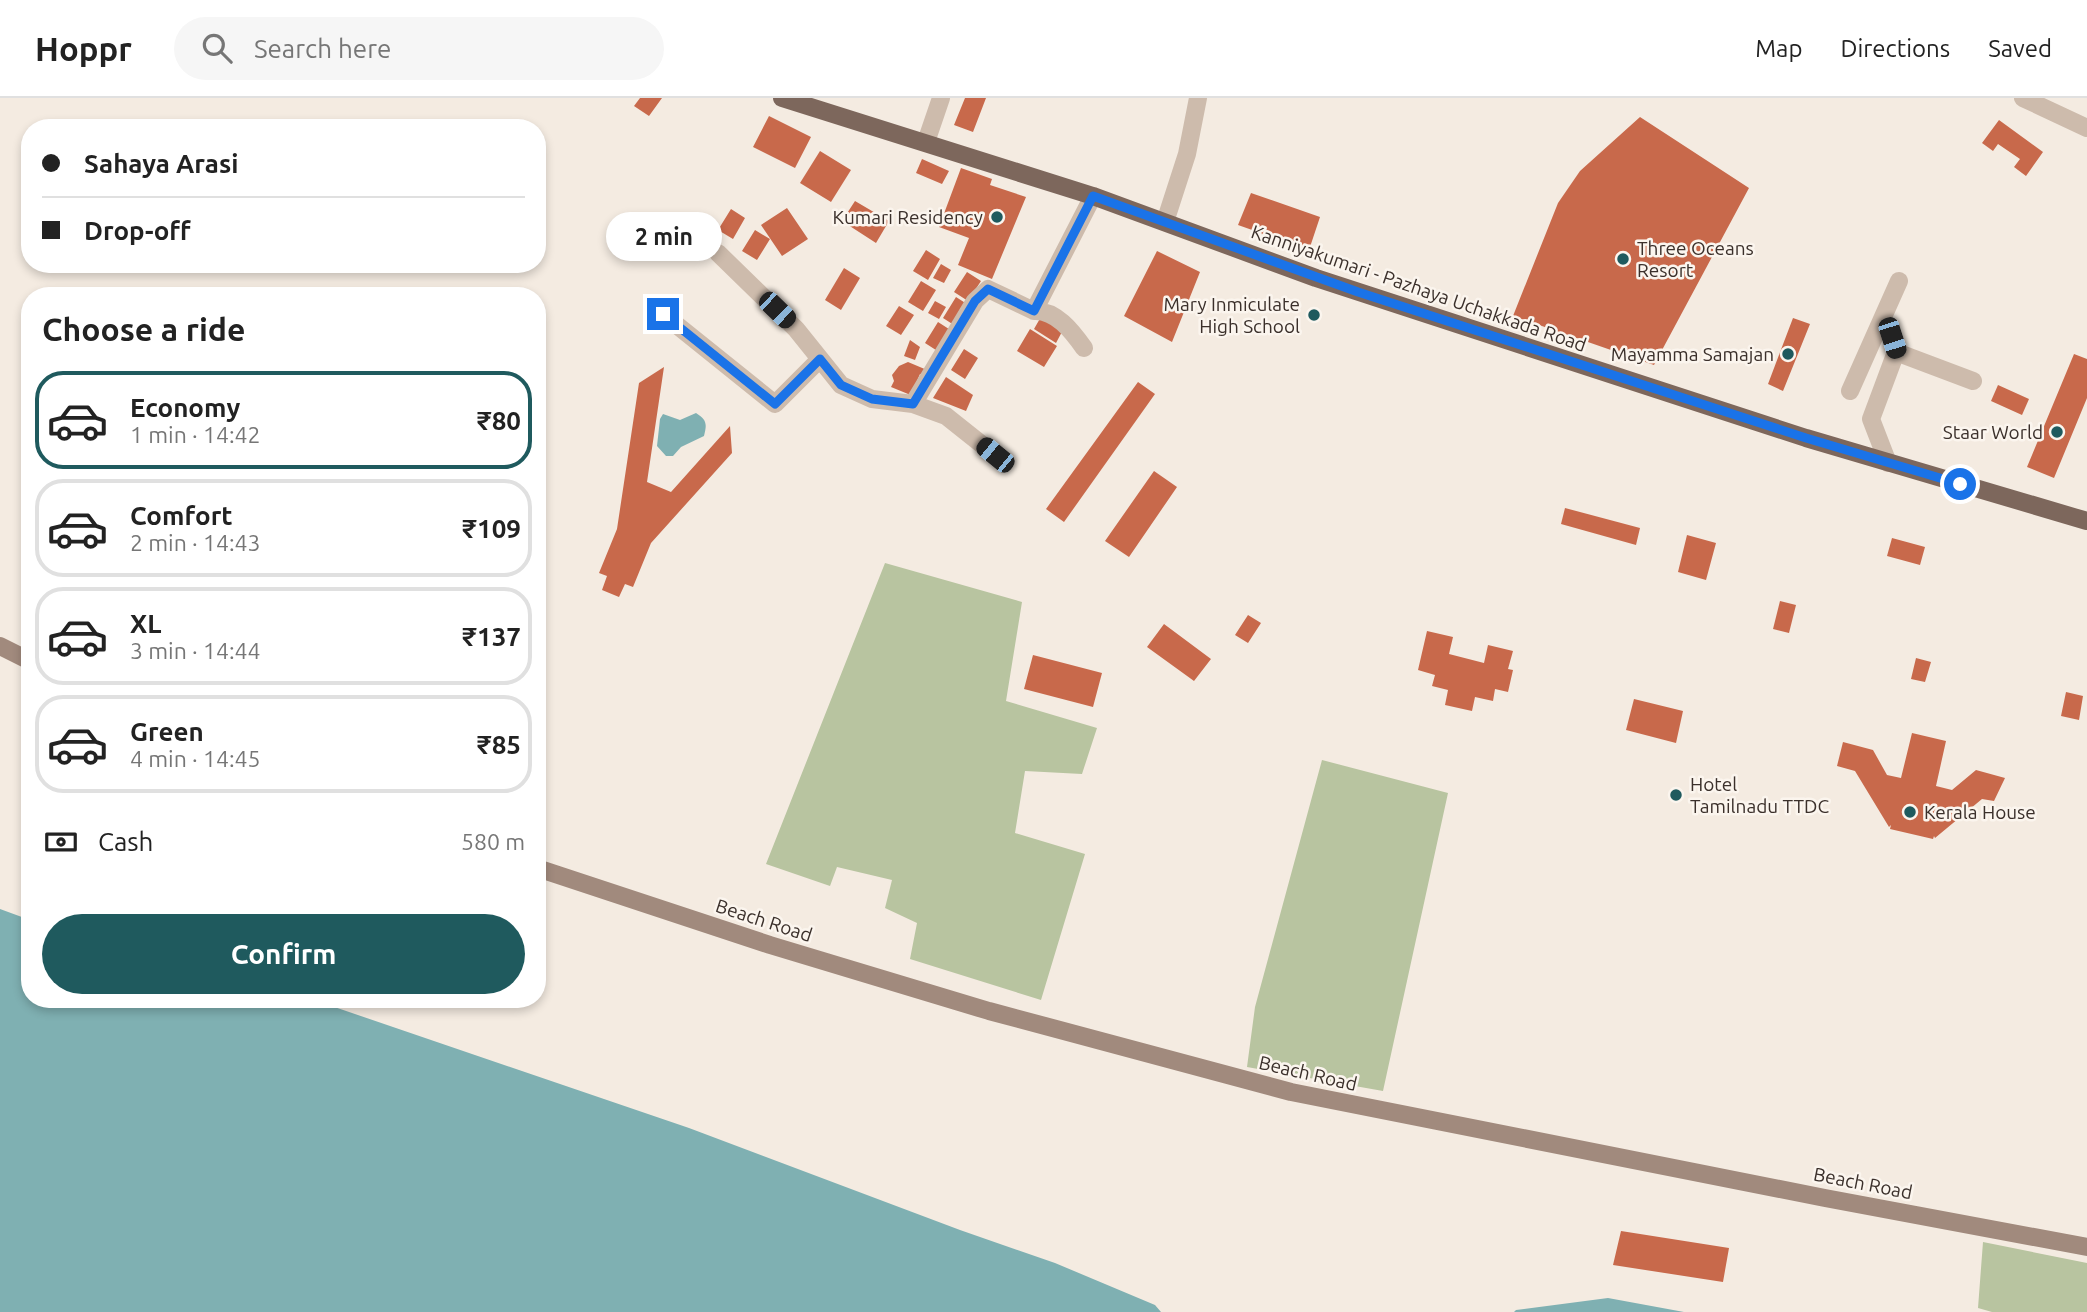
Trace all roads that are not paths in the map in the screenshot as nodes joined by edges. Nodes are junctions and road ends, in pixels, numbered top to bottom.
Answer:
1 (782, 98) edge
2 (940, 98) edge
3 (1198, 98) edge
4 (2023, 98) edge
5 (2087, 128) edge
6 (926, 142) junction
7 (1093, 196) junction
8 (1165, 222) junction
9 (718, 253) dead end
10 (1899, 281) dead end
11 (1034, 311) junction
12 (663, 314) dead end
13 (1878, 331) junction
14 (1084, 348) dead end
15 (1896, 352) junction
16 (820, 359) junction
17 (1973, 381) dead end
18 (1850, 391) dead end
19 (913, 404) junction
20 (995, 455) dead end
21 (1888, 463) junction
22 (2087, 521) edge
23 (0, 646) edge
24 (21, 656) edge
25 (546, 871) edge
26 (2087, 1247) edge

1 - 6 main road, Kanniyakumari - Pazhaya Uchakkada Road
2 - 6 street
3 - 8 street
4 - 5 street
6 - 7 main road, Kanniyakumari - Pazhaya Uchakkada Road
7 - 8 main road, Kanniyakumari - Pazhaya Uchakkada Road
7 - 11 street
8 - 21 main road, Kanniyakumari - Pazhaya Uchakkada Road
9 - 16 street
10 - 13 street
11 - 14 street
11 - 19 street
12 - 16 street
13 - 15 street
13 - 18 street
15 - 17 street
15 - 21 street
16 - 19 street
19 - 20 street
21 - 22 main road, Kanniyakumari - Pazhaya Uchakkada Road
23 - 24 street
25 - 26 street, Beach Road

